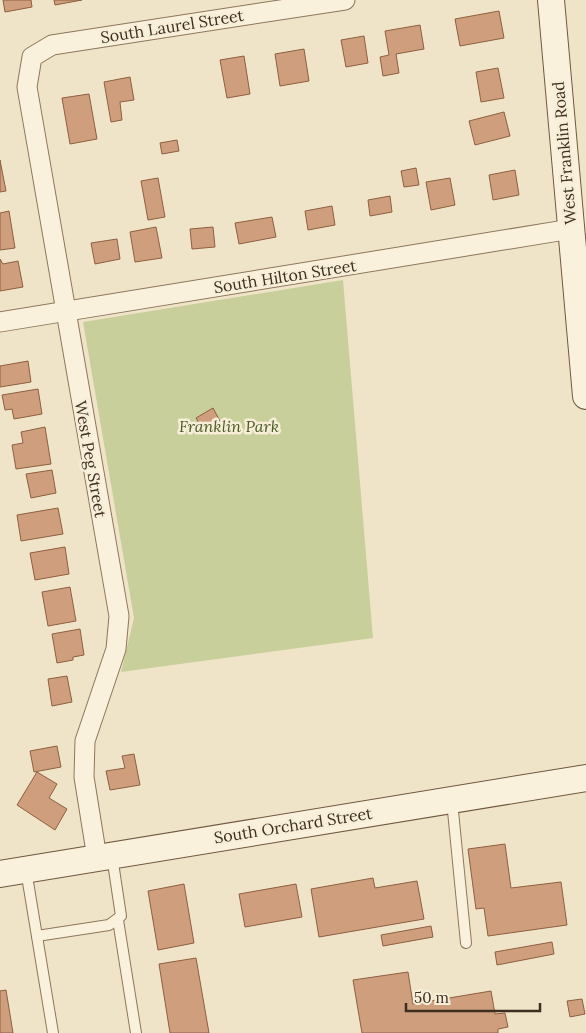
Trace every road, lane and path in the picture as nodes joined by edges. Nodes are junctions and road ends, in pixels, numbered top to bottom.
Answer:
1 (345, 0) edge
2 (551, 0) edge
3 (32, 57) joint
4 (575, 228) junction
5 (66, 311) junction
6 (0, 322) edge
7 (586, 396) edge
8 (586, 778) edge
9 (452, 800) junction
10 (105, 856) junction
11 (26, 869) junction
12 (0, 874) edge
13 (118, 920) junction
14 (37, 936) junction
15 (466, 943) dead end
16 (53, 1033) edge
17 (136, 1033) edge

1 - 3 street, South Laurel Street
2 - 4 main road, West Franklin Road
3 - 5 street, West Peg Street
4 - 5 street, South Hilton Street
4 - 7 main road, West Franklin Road
5 - 6 street, South Hilton Street
5 - 10 street, West Peg Street
8 - 9 main road, South Orchard Street
9 - 10 main road, South Orchard Street
9 - 15 lane
10 - 11 main road, South Orchard Street
10 - 13 lane
11 - 12 main road, South Orchard Street
11 - 14 lane
13 - 14 lane
13 - 17 lane
14 - 16 lane

